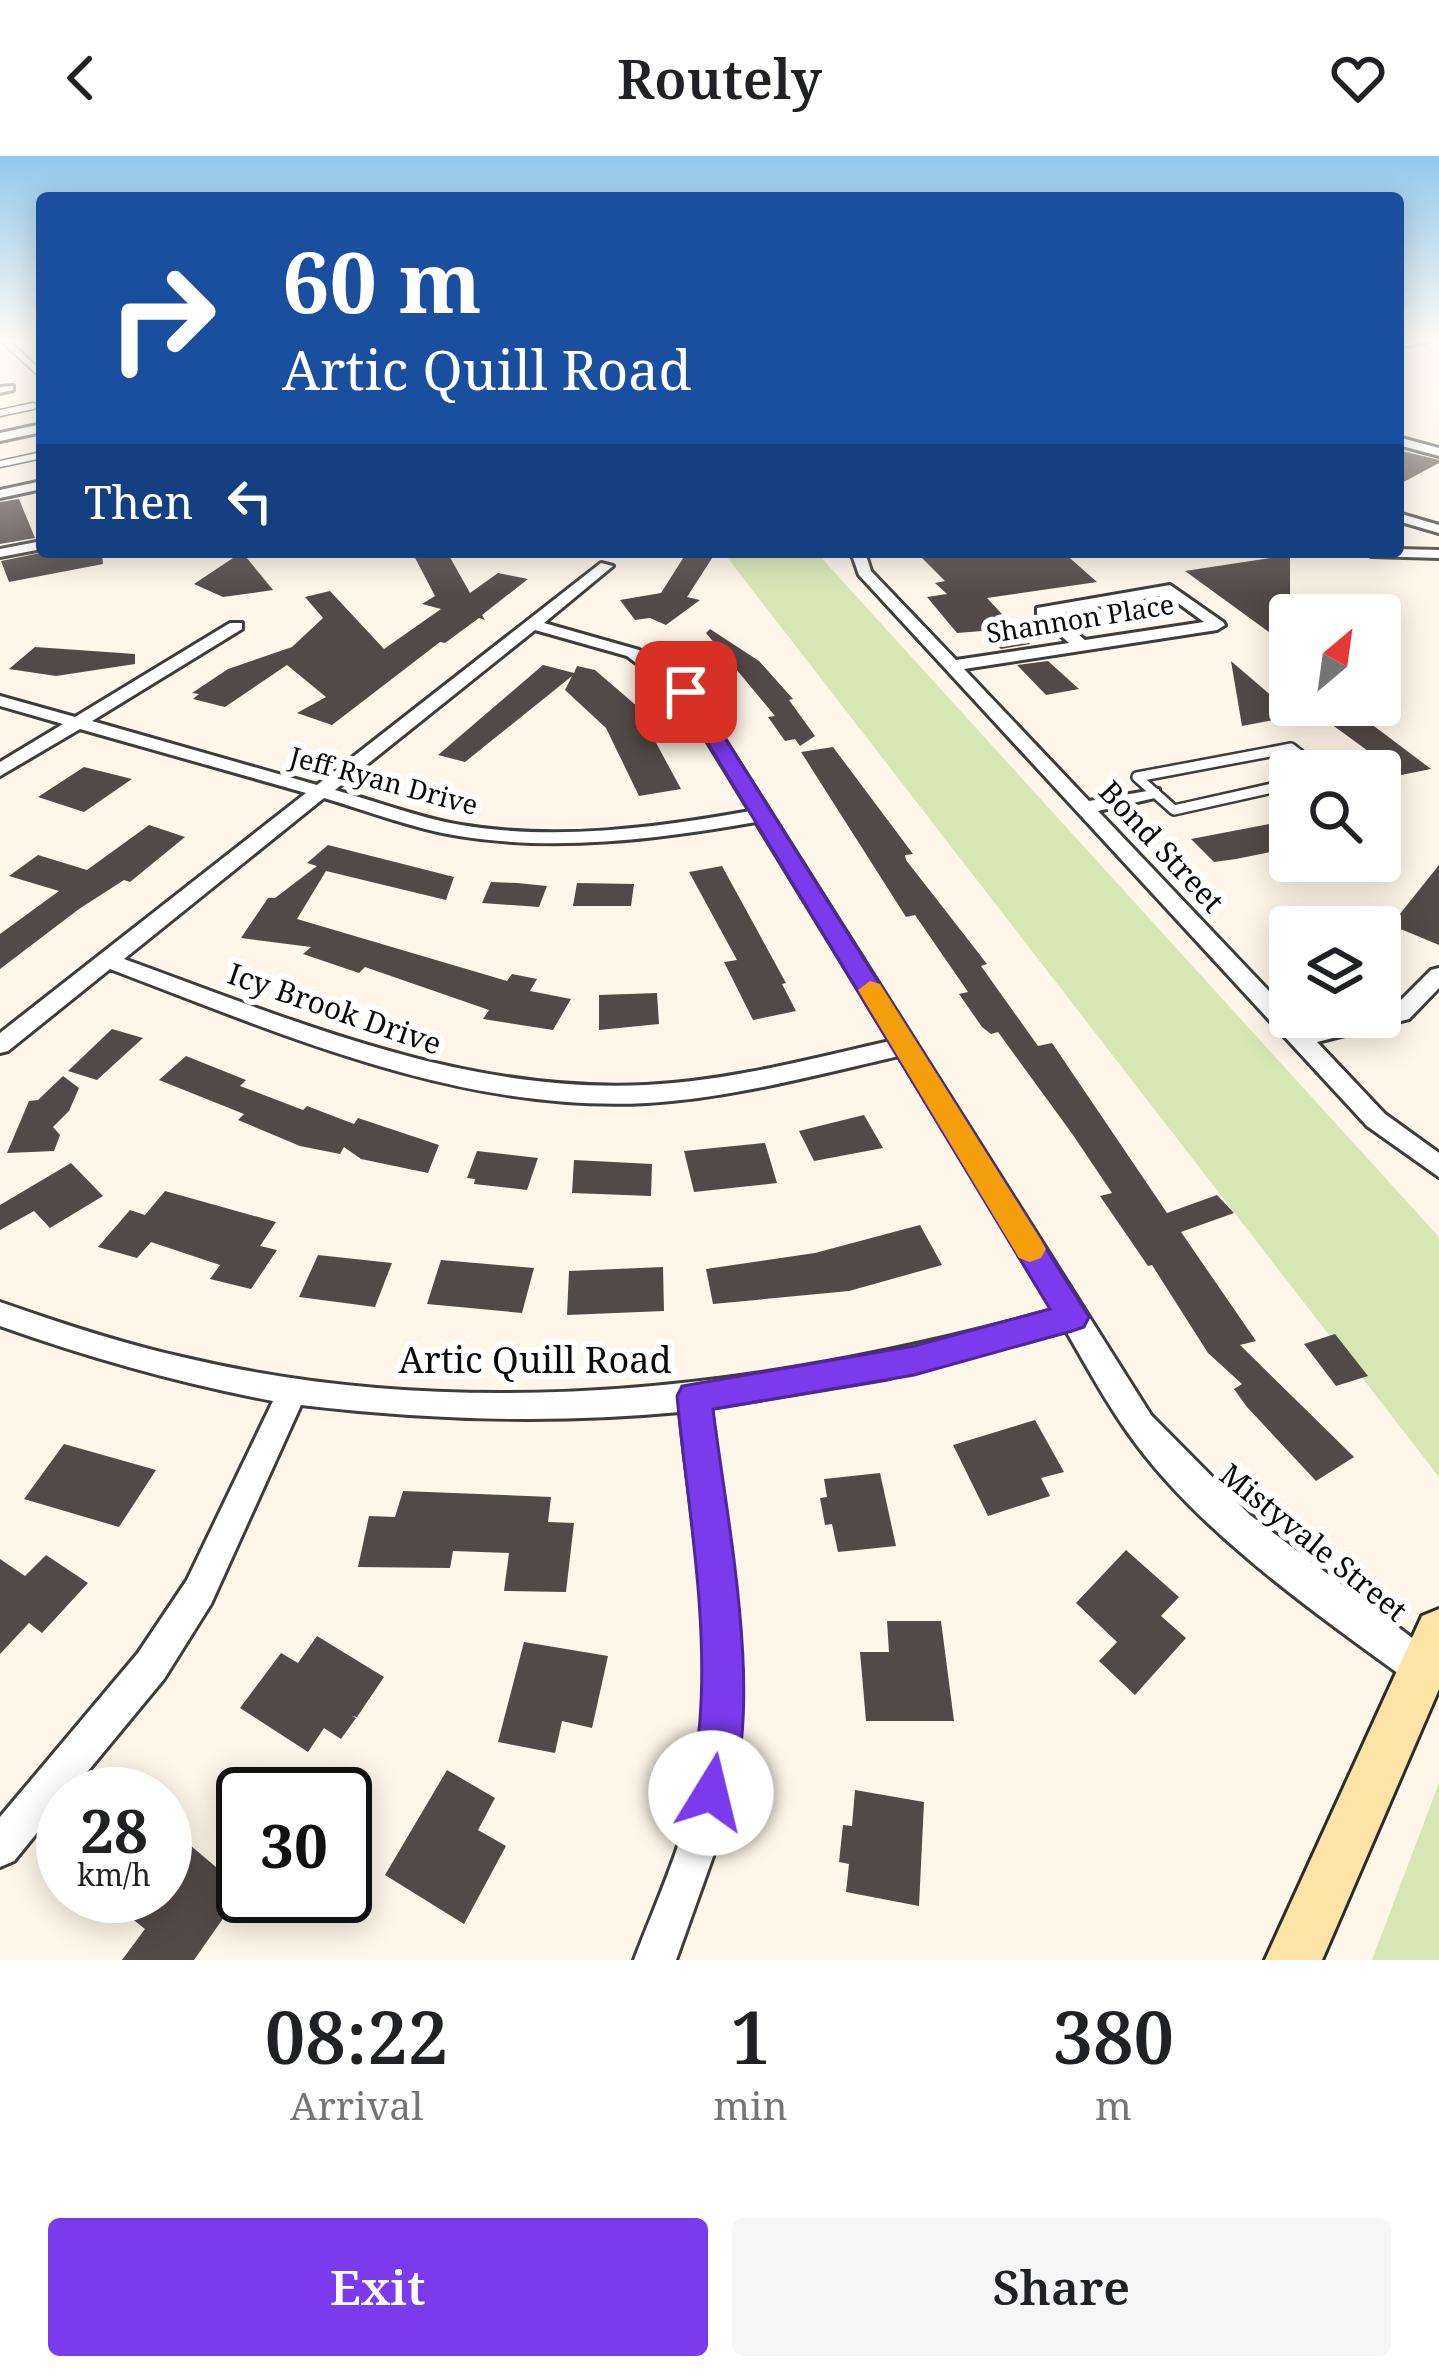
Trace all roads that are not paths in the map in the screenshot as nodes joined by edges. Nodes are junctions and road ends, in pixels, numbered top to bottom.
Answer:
1 (36, 429) edge
2 (0, 437) edge
3 (1404, 443) edge
4 (1439, 452) edge
5 (36, 456) edge
6 (0, 464) edge
7 (36, 486) edge
8 (0, 494) edge
9 (1404, 519) edge
10 (1439, 530) edge
11 (36, 546) edge
12 (0, 553) edge
13 (1404, 553) edge
14 (1439, 554) edge
15 (860, 558) edge
16 (606, 566) dead end
17 (532, 624) junction
18 (236, 626) dead end
19 (1081, 645) junction
20 (951, 665) junction
21 (0, 701) edge
22 (78, 722) junction
23 (1269, 752) edge
24 (0, 770) edge
25 (1269, 789) edge
26 (320, 792) junction
27 (1152, 793) junction
28 (1085, 808) junction
29 (763, 815) junction
30 (106, 960) junction
31 (1439, 975) edge
32 (1269, 1005) edge
33 (1401, 1014) edge
34 (1300, 1038) edge
35 (0, 1045) edge
36 (905, 1046) junction
37 (1439, 1167) edge
38 (0, 1314) edge
39 (1072, 1317) junction
40 (292, 1390) junction
41 (694, 1396) junction
42 (1431, 1651) edge
43 (0, 1846) edge
44 (655, 1960) edge
45 (1293, 1960) edge

1 - 2 street
3 - 4 street
5 - 6 lane
7 - 8 street
9 - 10 street
11 - 12 street
13 - 14 street
15 - 20 street, Bond Street
16 - 17 street
17 - 26 street
17 - 29 street, Mistyvale Street
18 - 22 street
19 - 19 street, Shannon Place
19 - 20 street, Shannon Place
20 - 28 street, Bond Street
21 - 22 street, Jeff Ryan Drive
22 - 24 street
22 - 26 street, Jeff Ryan Drive
23 - 27 lane
25 - 27 lane
26 - 29 street, Jeff Ryan Drive
26 - 30 street
27 - 28 street
28 - 32 street, Bond Street
29 - 36 street, Mistyvale Street
30 - 35 street
30 - 36 street, Icy Brook Drive
31 - 33 street
34 - 37 street, Bond Street
36 - 39 street, Mistyvale Street
38 - 40 street, Artic Quill Road
39 - 41 street, Artic Quill Road
39 - 42 street, Mistyvale Street
40 - 41 street, Artic Quill Road
40 - 43 street
41 - 44 street
42 - 45 main road

